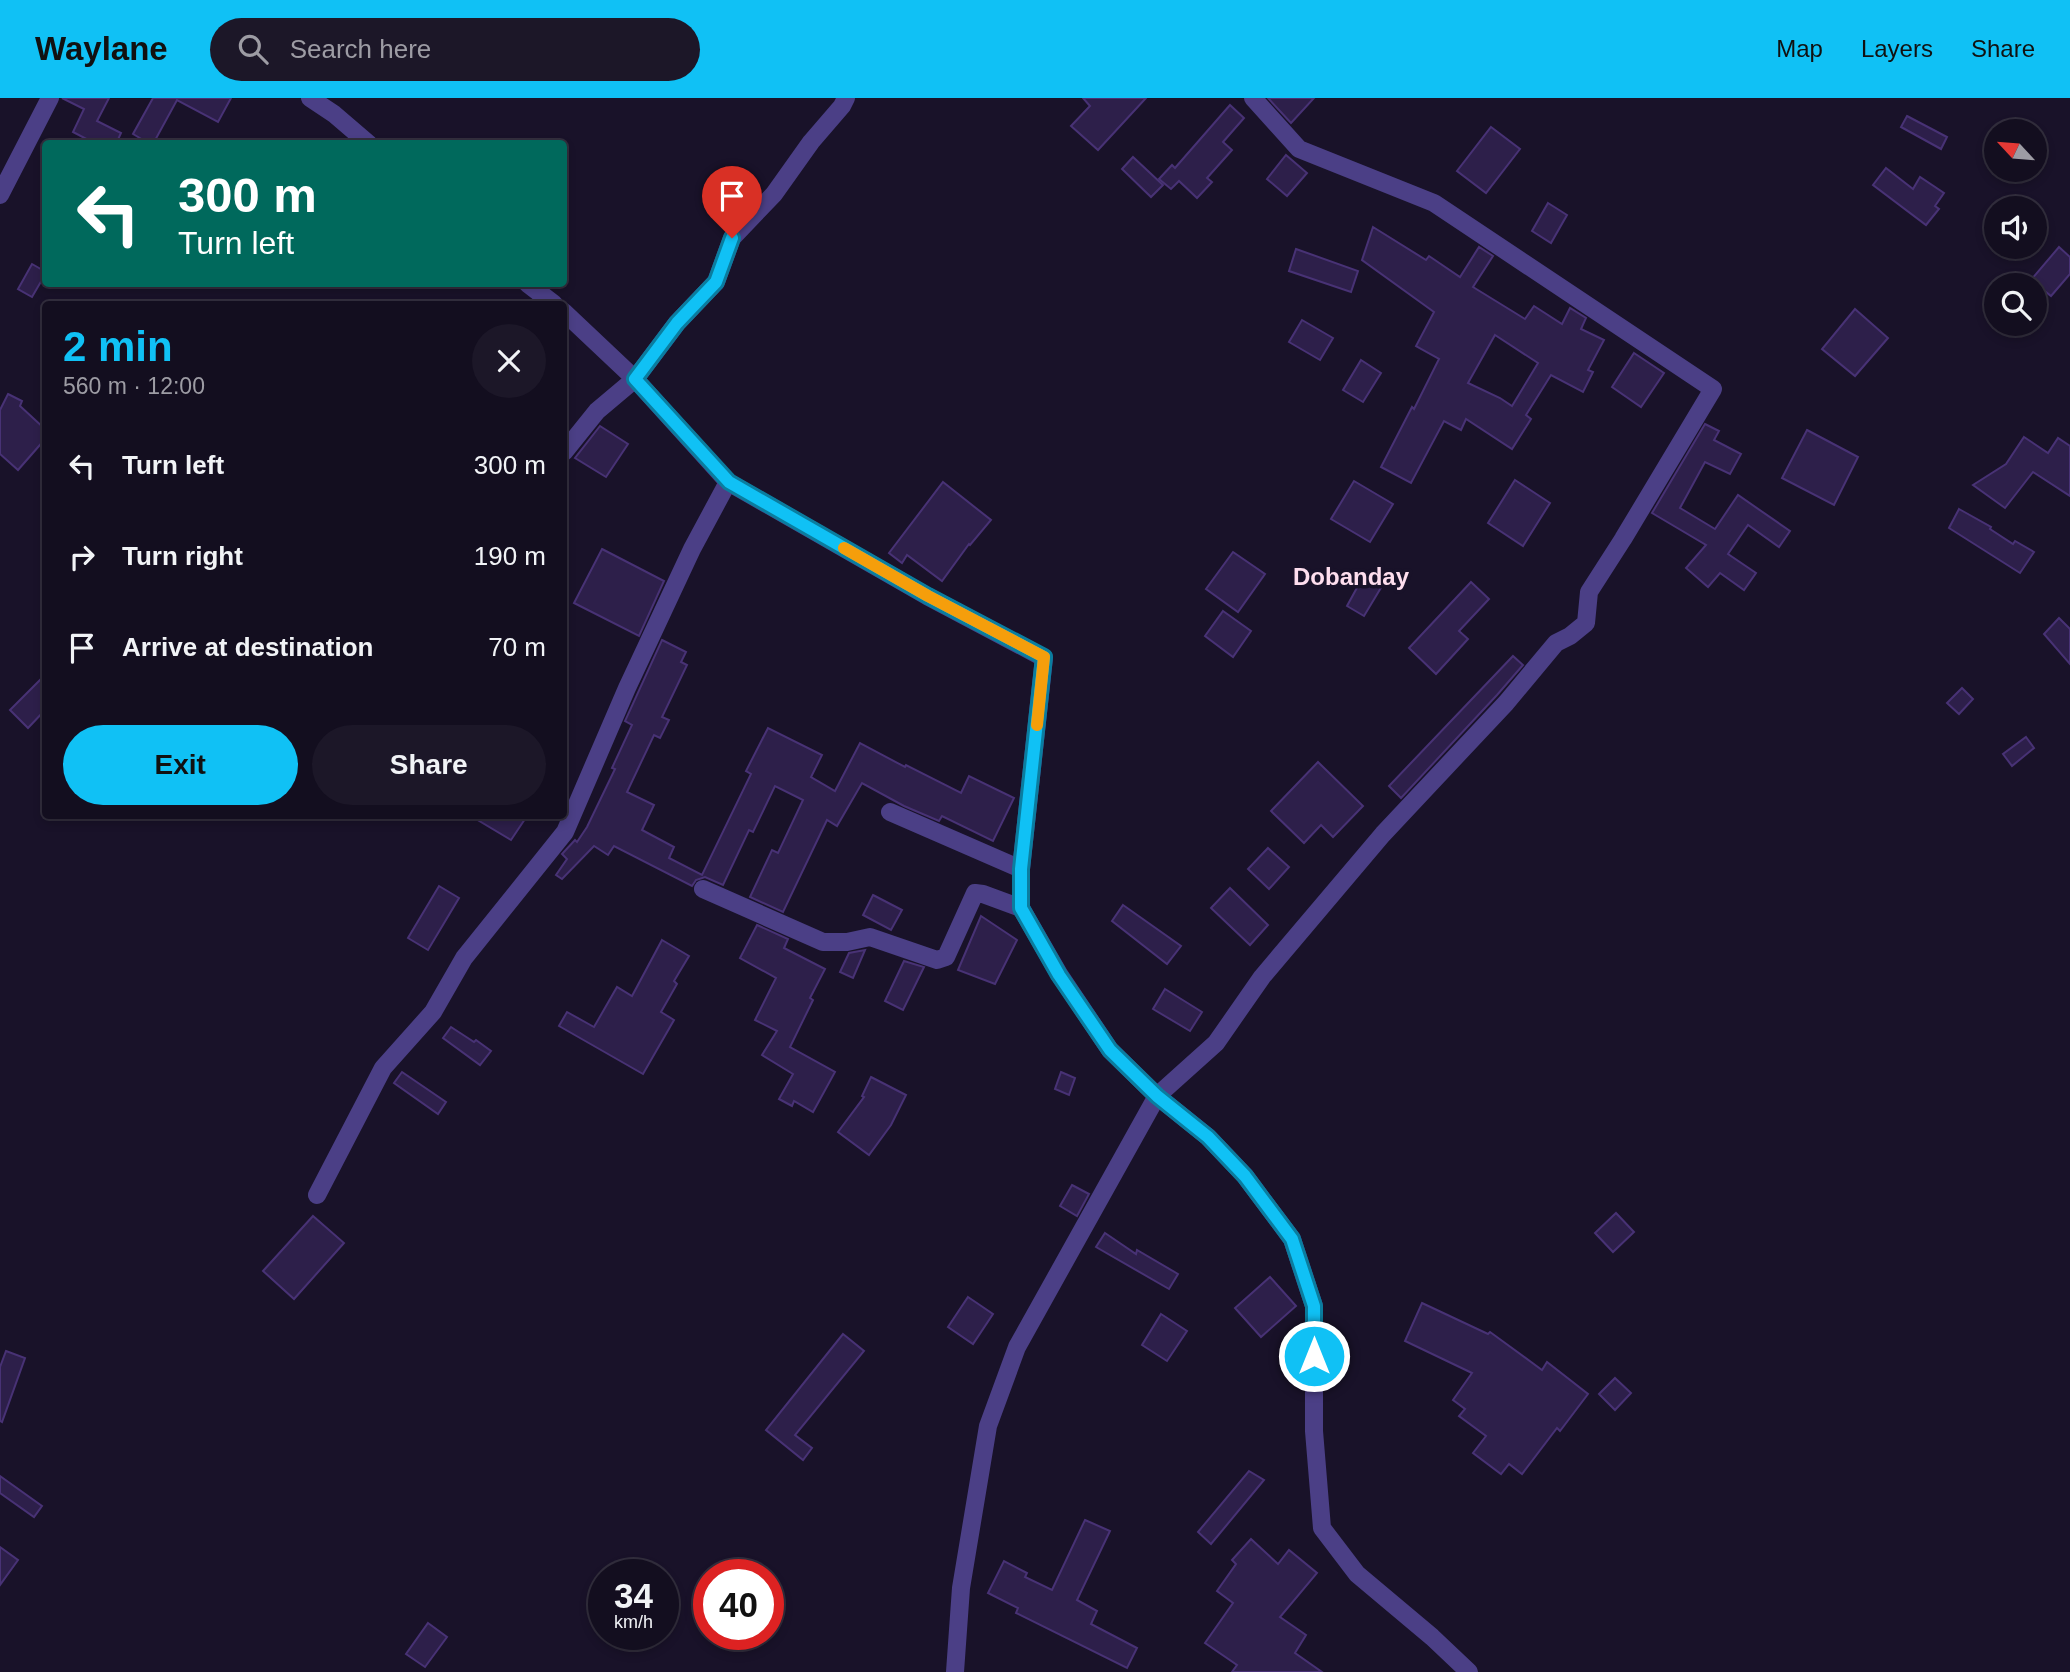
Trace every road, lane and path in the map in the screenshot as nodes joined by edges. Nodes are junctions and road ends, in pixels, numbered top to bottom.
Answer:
1 (50, 98) edge
2 (310, 98) edge
3 (846, 98) edge
4 (1253, 98) edge
5 (364, 140) edge
6 (0, 195) edge
7 (532, 287) edge
8 (550, 301) edge
9 (567, 316) edge
10 (635, 379) junction
11 (567, 448) edge
12 (729, 482) junction
13 (890, 812) dead end
14 (1021, 869) junction
15 (703, 889) dead end
16 (1021, 908) junction
17 (1157, 1096) junction
18 (317, 1195) dead end
19 (955, 1672) edge
20 (1469, 1672) edge

1 - 6 street
2 - 5 street
3 - 10 street
4 - 17 street
7 - 8 street
9 - 10 street
10 - 11 street
10 - 12 street
12 - 14 street
12 - 18 street
13 - 14 street
14 - 16 street
15 - 16 street
16 - 17 street
17 - 19 street
17 - 20 street

